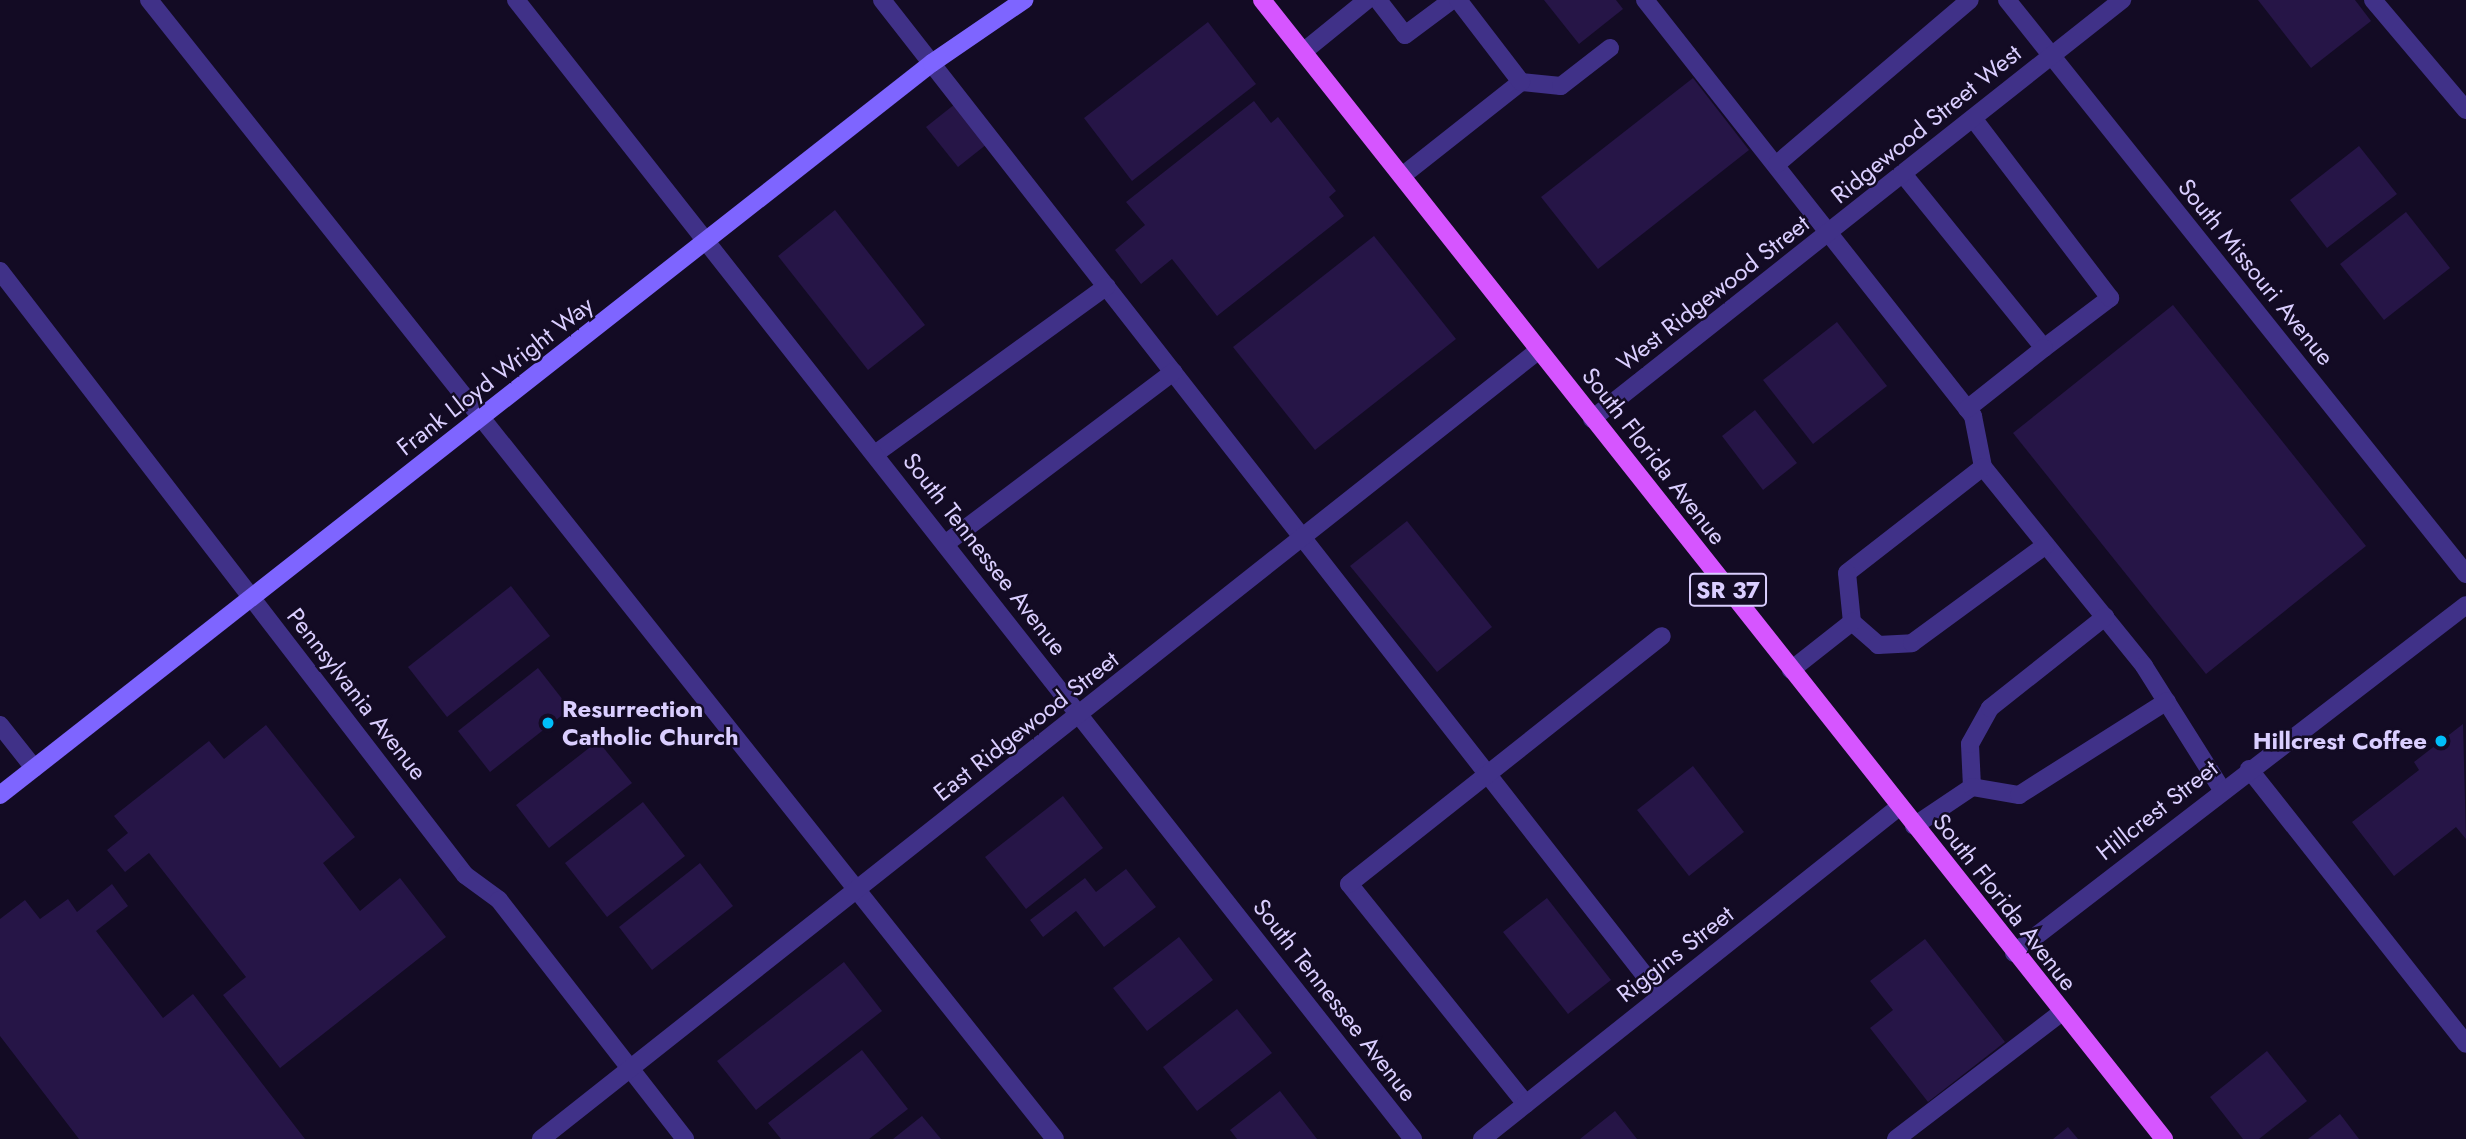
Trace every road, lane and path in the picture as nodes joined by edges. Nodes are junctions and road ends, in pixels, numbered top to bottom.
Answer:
1 (149, 0) edge
2 (516, 0) edge
3 (882, 0) edge
4 (1024, 0) edge
5 (1262, 0) edge
6 (1367, 0) edge
7 (1378, 0) edge
8 (1451, 0) edge
9 (1458, 0) edge
10 (1644, 0) edge
11 (1970, 0) edge
12 (2007, 0) edge
13 (2122, 0) edge
14 (2373, 0) edge
15 (1610, 48) dead end
16 (1303, 52) junction
17 (2051, 55) junction
18 (932, 64) junction
19 (1521, 82) junction
20 (2466, 110) edge
21 (1973, 118) junction
22 (1777, 163) junction
23 (1903, 174) junction
24 (1402, 176) junction
25 (1831, 232) junction
26 (707, 242) junction
27 (0, 271) edge
28 (1107, 286) junction
29 (2044, 348) junction
30 (1539, 350) junction
31 (1173, 372) junction
32 (1967, 409) junction
33 (482, 418) junction
34 (1592, 419) junction
35 (874, 454) junction
36 (1983, 467) junction
37 (1303, 539) junction
38 (946, 544) junction
39 (2046, 545) junction
40 (2466, 574) edge
41 (251, 597) junction
42 (2466, 605) edge
43 (2105, 617) junction
44 (1852, 622) junction
45 (1662, 636) dead end
46 (1791, 670) junction
47 (2167, 701) junction
48 (1080, 713) junction
49 (0, 725) edge
50 (34, 768) junction
51 (2249, 769) junction
52 (1487, 774) junction
53 (1972, 787) junction
54 (2222, 790) junction
55 (0, 795) edge
56 (1899, 807) junction
57 (1914, 826) junction
58 (858, 890) junction
59 (2014, 953) junction
60 (1661, 996) junction
61 (2061, 1013) junction
62 (2466, 1044) edge
63 (631, 1069) junction
64 (1526, 1104) junction
65 (541, 1139) edge
66 (685, 1139) edge
67 (1055, 1139) edge
68 (1413, 1139) edge
69 (1482, 1139) edge
70 (1896, 1139) edge
71 (2164, 1139) edge

1 - 33 street
2 - 26 street, South Tennessee Avenue
3 - 18 street
4 - 18 street, Frank Lloyd Wright Way
5 - 16 main road, South Florida Avenue / SR 37
6 - 16 street
7 - 8 street
9 - 19 street
10 - 22 street
11 - 22 street
12 - 17 street, South Missouri Avenue
13 - 17 street
14 - 20 street
15 - 19 street
16 - 24 main road, South Florida Avenue / SR 37
17 - 21 street, Ridgewood Street West
17 - 40 street, South Missouri Avenue
18 - 26 street, Frank Lloyd Wright Way
18 - 28 street
19 - 24 street
21 - 23 street, Ridgewood Street West
21 - 29 street
22 - 25 street
23 - 25 street, Ridgewood Street West
23 - 29 street
24 - 30 main road, South Florida Avenue / SR 37
25 - 32 street
25 - 34 street, West Ridgewood Street
26 - 33 street, Frank Lloyd Wright Way
26 - 35 street, South Tennessee Avenue
27 - 41 street, Pennsylvania Avenue
28 - 31 street
28 - 35 street
29 - 32 street
30 - 34 main road, South Florida Avenue / SR 37
30 - 37 street, East Ridgewood Street
31 - 37 street
31 - 38 street
32 - 36 street
33 - 41 street, Frank Lloyd Wright Way
33 - 58 street
34 - 46 main road, South Florida Avenue / SR 37
35 - 38 street, South Tennessee Avenue
36 - 39 street
36 - 44 street
37 - 48 street, East Ridgewood Street
37 - 52 street
38 - 48 street, South Tennessee Avenue
39 - 43 street
39 - 44 street
41 - 50 street, Frank Lloyd Wright Way
41 - 63 street, Pennsylvania Avenue
42 - 51 street, Hillcrest Street
43 - 47 street
43 - 53 street
44 - 46 street
45 - 52 street
46 - 56 main road, South Florida Avenue / SR 37
47 - 53 street
47 - 54 street
48 - 58 street, East Ridgewood Street
48 - 68 street, South Tennessee Avenue
49 - 50 street
50 - 55 street, Frank Lloyd Wright Way
51 - 54 street, Hillcrest Street
51 - 62 street
52 - 60 street
52 - 64 street
53 - 57 street
54 - 59 street, Hillcrest Street
56 - 57 main road, South Florida Avenue / SR 37
56 - 60 street, Riggins Street
57 - 59 main road, South Florida Avenue / SR 37
58 - 63 street, East Ridgewood Street
58 - 67 street
59 - 61 main road, South Florida Avenue / SR 37
60 - 64 street, Riggins Street
61 - 70 street
61 - 71 main road, South Florida Avenue / SR 37
63 - 65 street, East Ridgewood Street
63 - 66 street, Pennsylvania Avenue
64 - 69 street, Riggins Street

